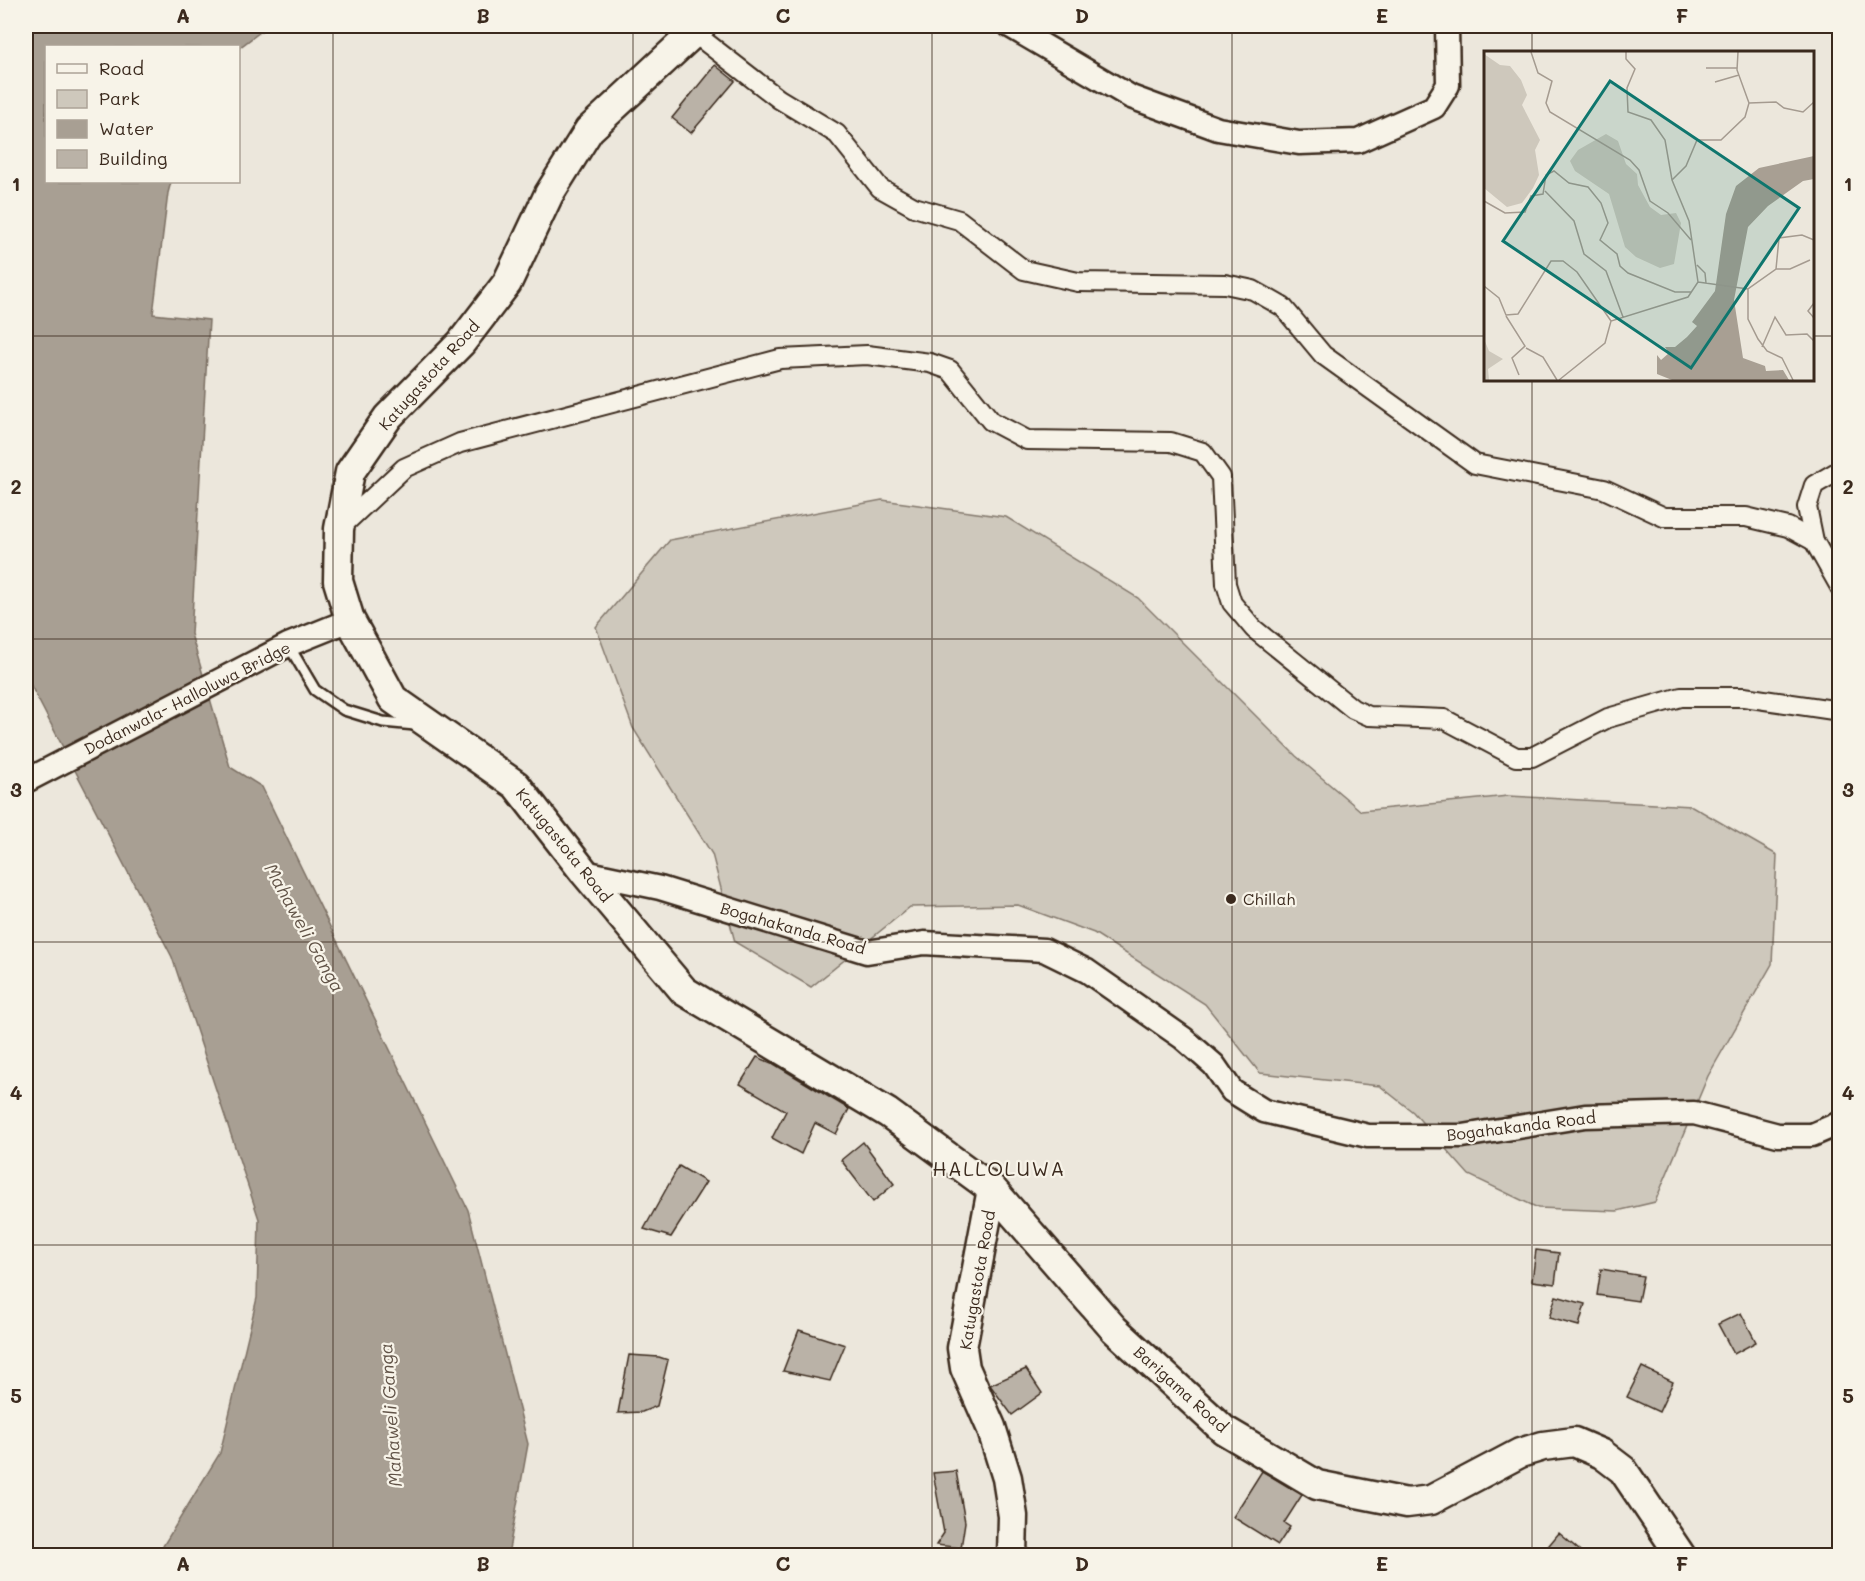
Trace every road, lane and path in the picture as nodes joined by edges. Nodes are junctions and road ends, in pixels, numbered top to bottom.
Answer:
1 (1010, 26) edge
2 (1446, 26) edge
3 (697, 29) edge
4 (1839, 470) edge
5 (339, 529) junction
6 (1814, 541) junction
7 (1839, 587) edge
8 (350, 620) junction
9 (281, 649) junction
10 (1839, 711) edge
11 (430, 726) junction
12 (31, 778) edge
13 (584, 872) junction
14 (1839, 1123) edge
15 (992, 1189) junction
16 (1012, 1556) edge
17 (1681, 1556) edge

1 - 2 street
3 - 5 main road, Katugastota Road
3 - 6 street
4 - 6 street
5 - 8 main road, Katugastota Road
5 - 10 street
6 - 7 street
8 - 9 street, Dodanwala- Halloluwa Bridge
8 - 11 main road, Katugastota Road
9 - 11 lane
9 - 12 street, Dodanwala- Halloluwa Bridge
11 - 13 main road, Katugastota Road
13 - 14 street, Bogahakanda Road
13 - 15 main road, Katugastota Road
15 - 16 main road, Katugastota Road
15 - 17 main road, Barigama Road

